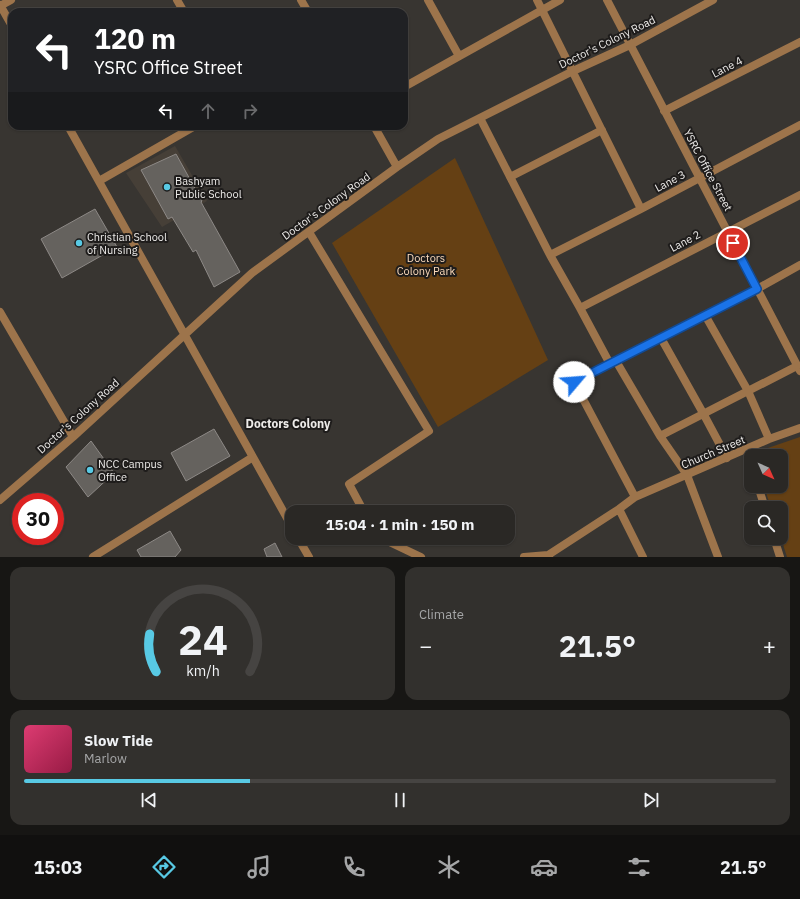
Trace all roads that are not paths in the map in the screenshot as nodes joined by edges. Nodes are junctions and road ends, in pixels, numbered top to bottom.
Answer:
1 (11, 0) edge
2 (428, 0) edge
3 (537, 0) edge
4 (560, 0) edge
5 (607, 0) edge
6 (713, 0) edge
7 (0, 6) edge
8 (542, 10) junction
9 (8, 19) edge
10 (800, 42) edge
11 (630, 45) junction
12 (459, 56) junction
13 (573, 71) junction
14 (408, 85) edge
15 (664, 111) junction
16 (480, 118) junction
17 (800, 126) edge
18 (70, 130) edge
19 (188, 130) edge
20 (376, 130) edge
21 (602, 130) junction
22 (397, 167) junction
23 (510, 177) junction
24 (699, 178) junction
25 (99, 182) junction
26 (800, 195) edge
27 (641, 209) junction
28 (727, 231) junction
29 (309, 232) junction
30 (550, 255) junction
31 (800, 265) edge
32 (757, 289) junction
33 (580, 308) junction
34 (0, 312) edge
35 (705, 315) junction
36 (185, 334) junction
37 (661, 338) junction
38 (613, 363) junction
39 (799, 369) edge
40 (748, 391) junction
41 (703, 413) junction
42 (800, 428) edge
43 (660, 436) junction
44 (73, 437) junction
45 (769, 439) junction
46 (747, 449) edge
47 (744, 450) edge
48 (253, 457) junction
49 (727, 458) junction
50 (687, 475) junction
51 (634, 497) junction
52 (0, 500) edge
53 (360, 505) edge
54 (620, 509) junction
55 (285, 514) edge
56 (302, 545) edge
57 (396, 545) edge
58 (776, 545) edge
59 (548, 556) edge
60 (93, 557) edge
61 (309, 557) edge
62 (422, 557) edge
63 (524, 557) edge
64 (642, 557) edge
65 (718, 557) edge
66 (780, 557) edge

1 - 7 street
2 - 12 street
3 - 8 street
4 - 8 street
5 - 11 street, YSRC Office Street
6 - 11 street, Doctor's Colony Road
7 - 9 street
8 - 12 street
8 - 13 street
10 - 15 street, Lane 4
11 - 13 street, Doctor's Colony Road
11 - 15 street, YSRC Office Street
12 - 14 street
13 - 16 street, Doctor's Colony Road
13 - 21 street
15 - 24 street, YSRC Office Street
16 - 22 street, Doctor's Colony Road
16 - 23 street
17 - 24 street, Lane 3
18 - 25 street
19 - 25 street
20 - 22 street
21 - 23 street
21 - 27 street
22 - 29 street, Doctor's Colony Road
23 - 30 street
24 - 27 street, Lane 3
24 - 28 street, YSRC Office Street
25 - 36 street
26 - 28 street, Lane 2
27 - 30 street, Lane 3
28 - 32 street, YSRC Office Street
28 - 33 street, Lane 2
29 - 36 street, Doctor's Colony Road
29 - 53 street
30 - 33 street
31 - 32 street
32 - 35 street
32 - 39 street, YSRC Office Street
33 - 38 street
34 - 44 street
35 - 37 street
35 - 40 street
36 - 44 street, Doctor's Colony Road
36 - 48 street
37 - 38 street
37 - 41 street
38 - 43 street
38 - 51 street
39 - 40 street
40 - 41 street
40 - 45 street
41 - 43 street
41 - 49 street
42 - 45 street, Church Street
43 - 50 street
44 - 52 street, Doctor's Colony Road
45 - 46 street, Church Street
47 - 49 street, Church Street
48 - 55 street
48 - 60 street
49 - 50 street, Church Street
50 - 51 street, Church Street
50 - 65 street
51 - 54 street, Church Street
54 - 59 street, Church Street
54 - 64 street
56 - 61 street
57 - 62 street
58 - 66 street
59 - 63 street

